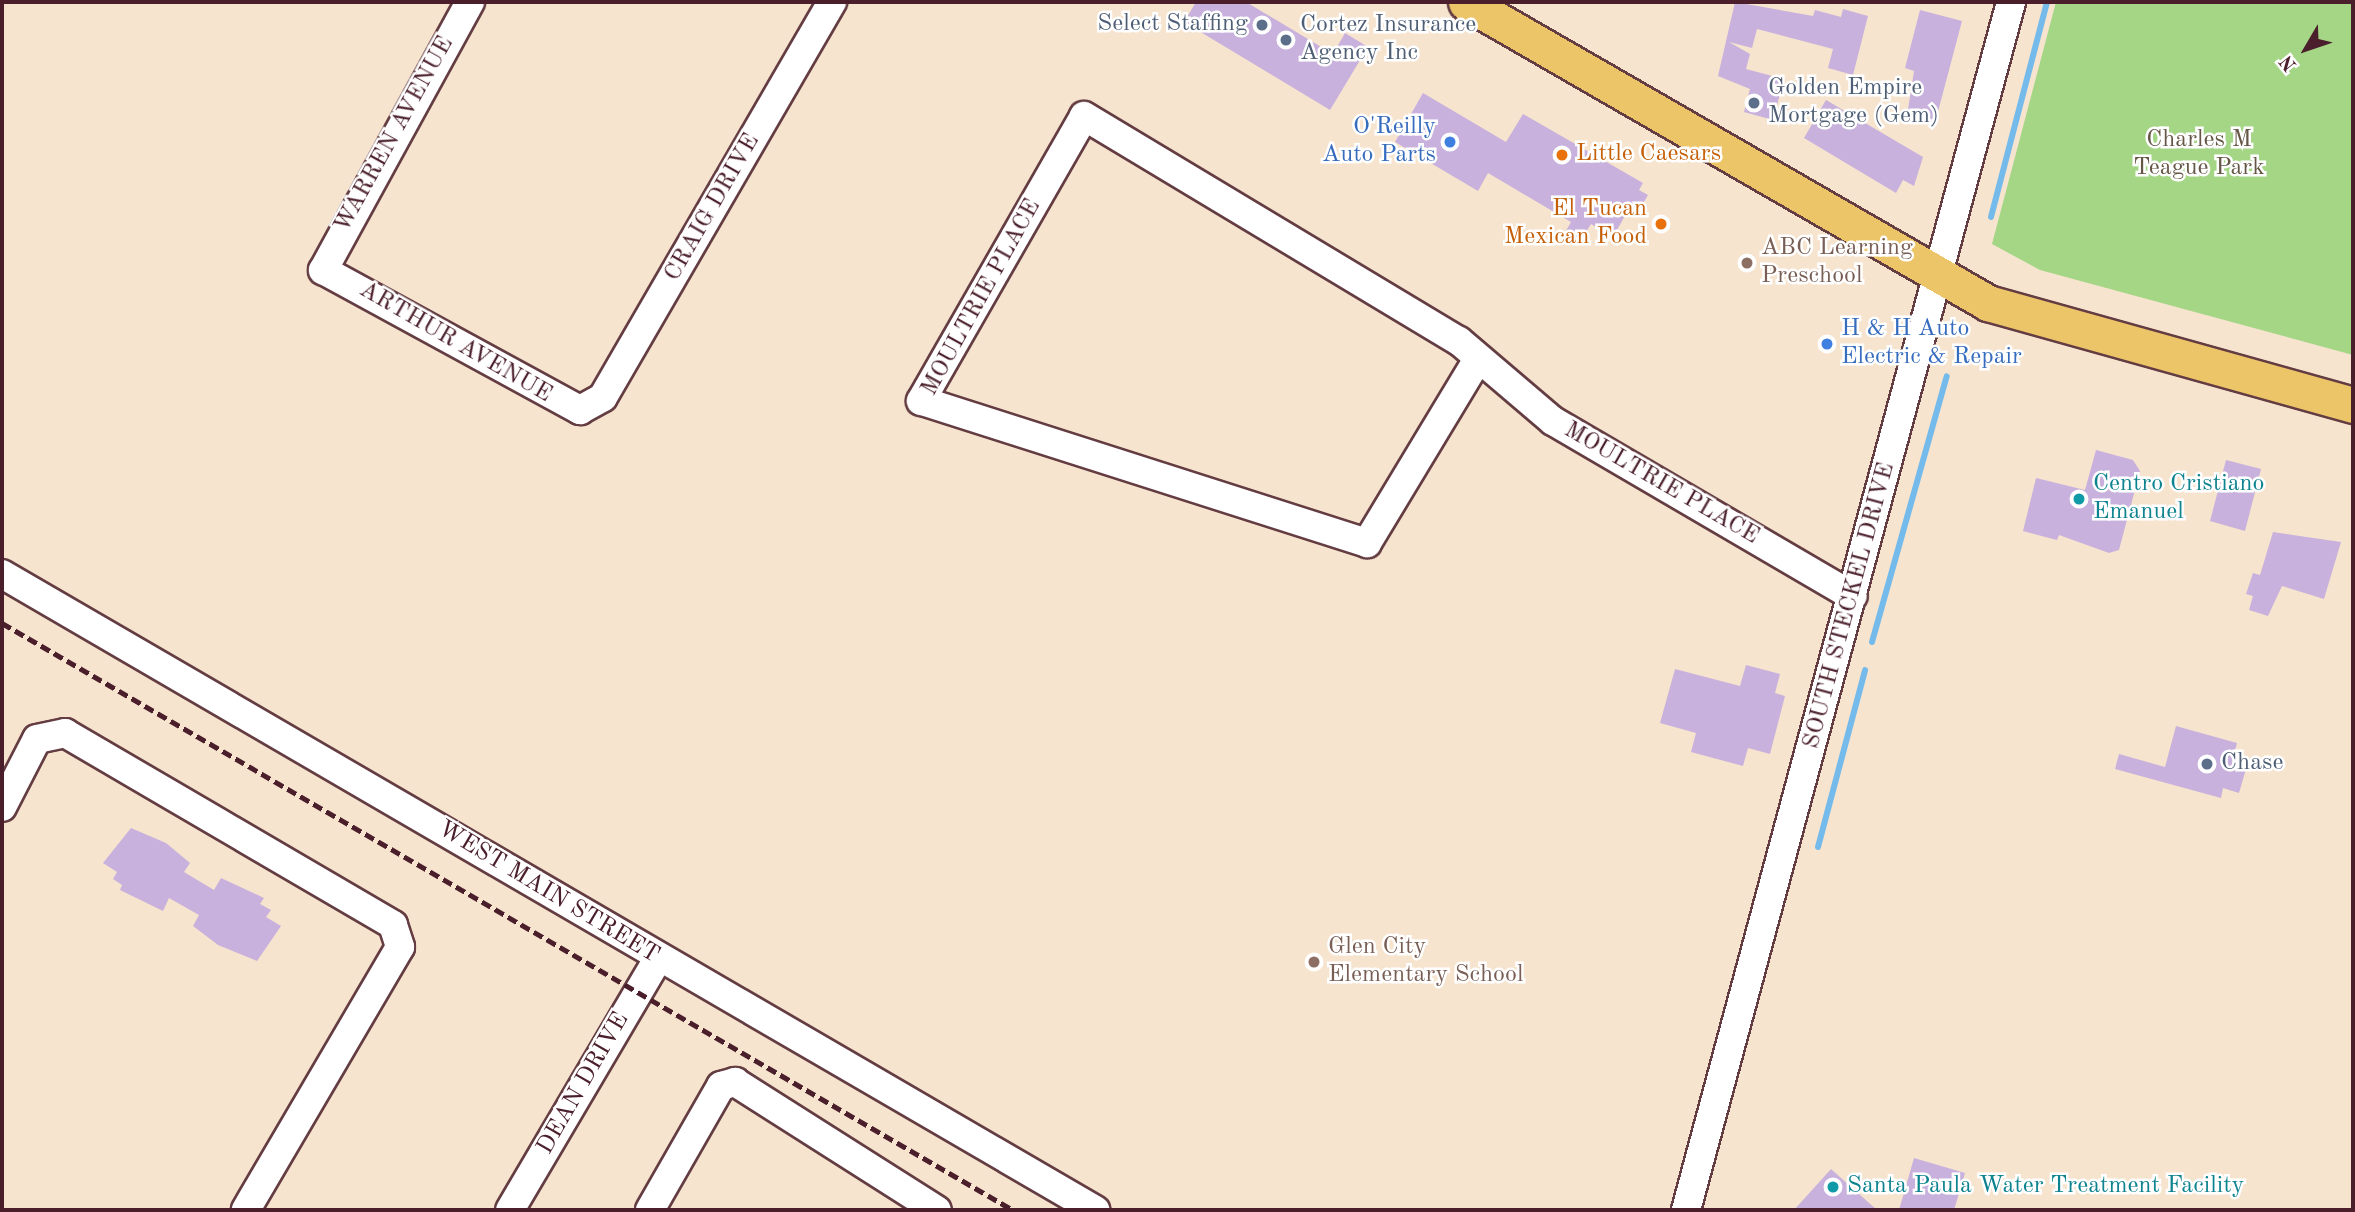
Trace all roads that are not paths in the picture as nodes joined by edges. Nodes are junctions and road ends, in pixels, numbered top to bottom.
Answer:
1 (470, 2) edge
2 (832, 2) edge
3 (1466, 2) edge
4 (2011, 2) edge
5 (323, 270) joint
6 (1941, 279) junction
7 (1478, 359) junction
8 (2353, 405) edge
9 (588, 408) joint
10 (2, 574) edge
11 (1853, 596) junction
12 (2, 807) edge
13 (658, 959) junction
14 (246, 1210) edge
15 (510, 1210) edge
16 (650, 1210) edge
17 (937, 1210) edge
18 (1095, 1210) edge
19 (1686, 1210) edge

1 - 5 street, WARREN AVENUE
2 - 9 street, CRAIG DRIVE
3 - 6 main road
4 - 6 street, SOUTH STECKEL DRIVE
5 - 9 street, ARTHUR AVENUE
6 - 8 main road
6 - 11 street, SOUTH STECKEL DRIVE
7 - 7 street, MOULTRIE PLACE
7 - 11 street, MOULTRIE PLACE
10 - 13 street, WEST MAIN STREET
11 - 19 street, SOUTH STECKEL DRIVE
12 - 14 street
13 - 15 street, DEAN DRIVE
13 - 18 street, WEST MAIN STREET
16 - 17 street

